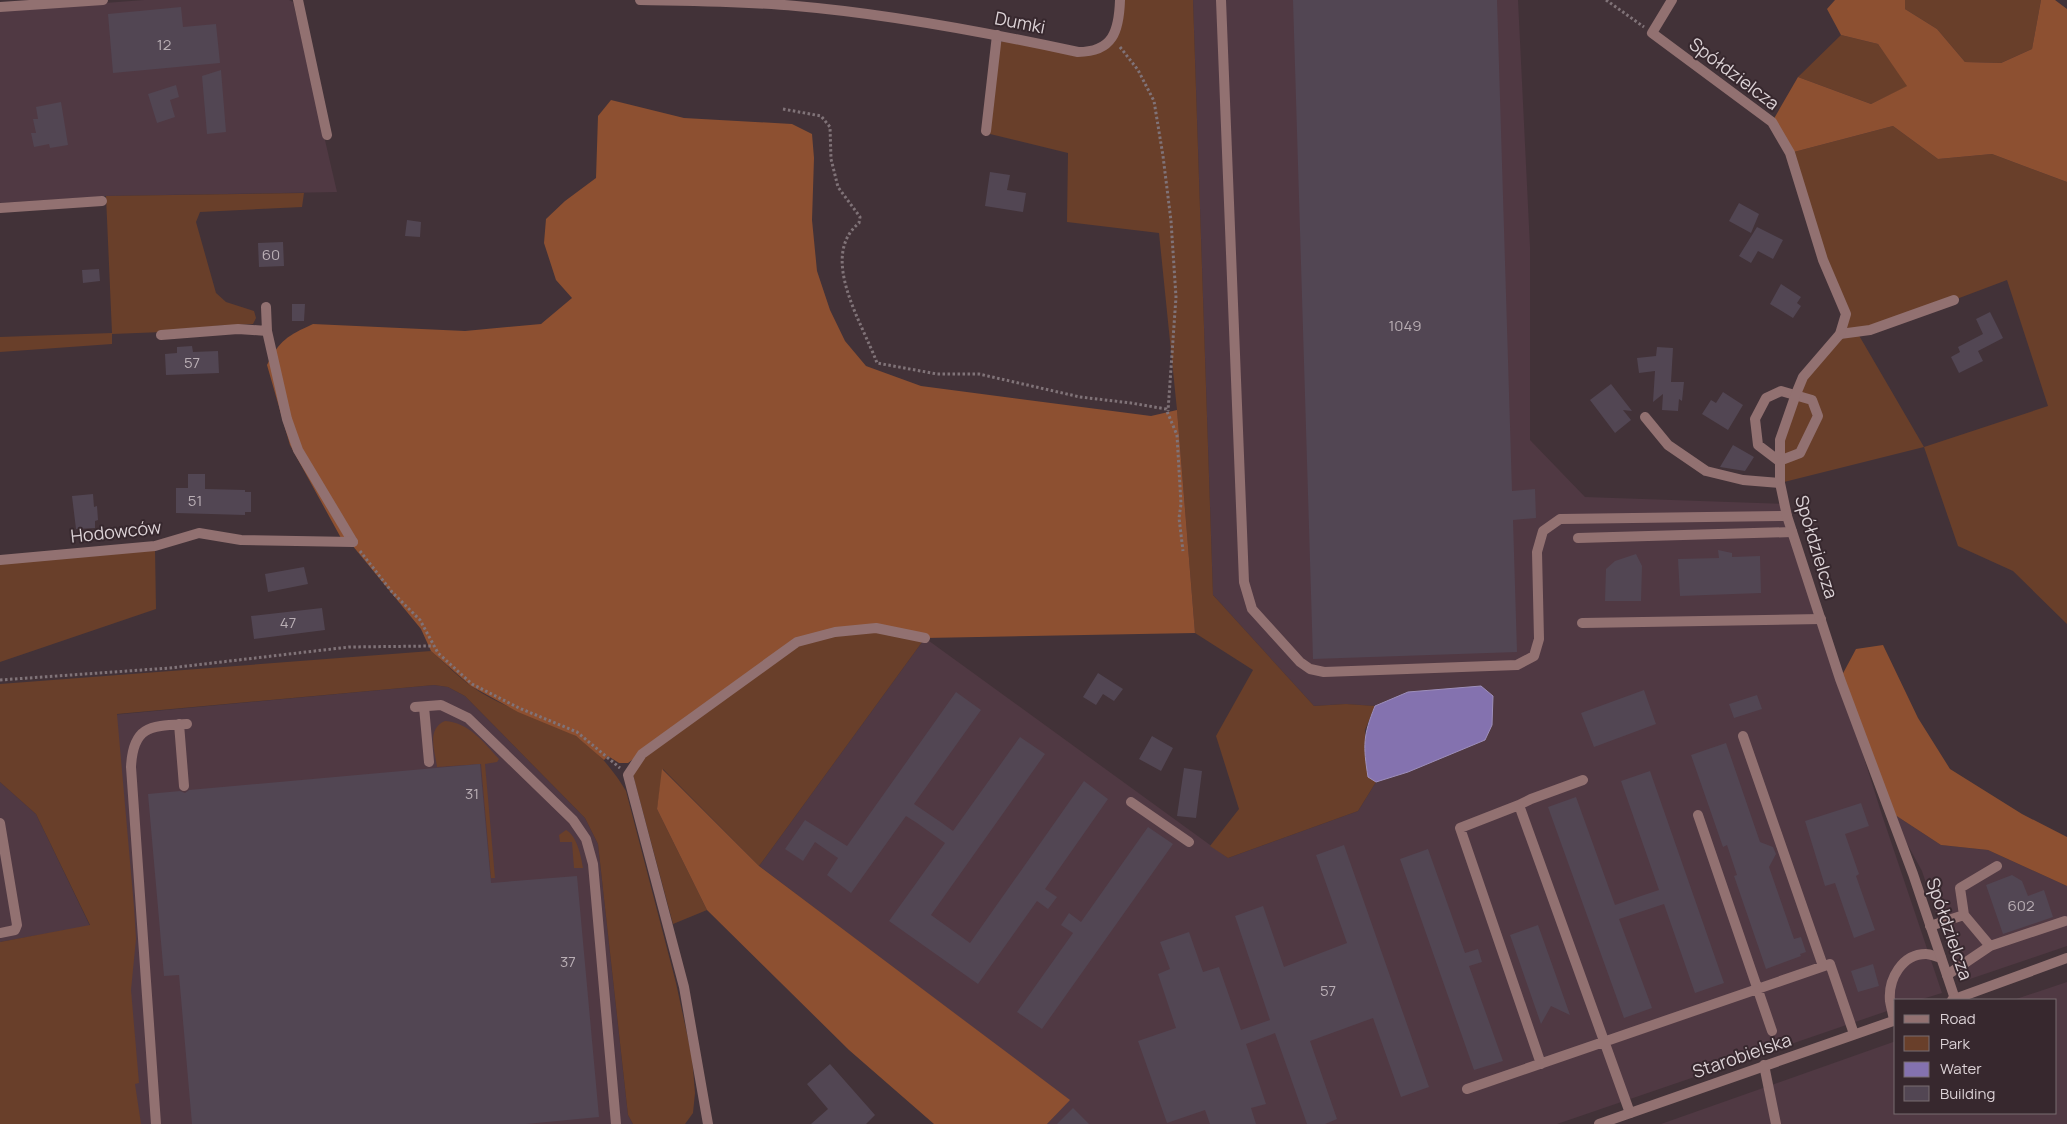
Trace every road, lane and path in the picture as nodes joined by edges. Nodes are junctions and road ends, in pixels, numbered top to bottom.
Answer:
1 (103, 0) edge
2 (298, 0) edge
3 (640, 0) edge
4 (1120, 0) edge
5 (1221, 0) edge
6 (1606, 0) edge
7 (1672, 0) edge
8 (0, 7) edge
9 (1652, 33) junction
10 (997, 35) junction
11 (1112, 36) junction
12 (783, 109) dead end
13 (986, 131) dead end
14 (328, 135) dead end
15 (102, 201) dead end
16 (0, 208) edge
17 (1954, 300) dead end
18 (266, 306) dead end
19 (266, 331) junction
20 (1840, 334) junction
21 (161, 335) dead end
22 (1796, 394) junction
23 (1168, 412) junction
24 (1645, 417) dead end
25 (1779, 460) junction
26 (1780, 483) junction
27 (1787, 516) junction
28 (1792, 532) junction
29 (1578, 538) dead end
30 (353, 542) junction
31 (1183, 551) dead end
32 (0, 560) edge
33 (1821, 619) junction
34 (1582, 623) dead end
35 (925, 638) dead end
36 (433, 646) junction
37 (0, 680) edge
38 (1744, 736) dead end
39 (429, 762) dead end
40 (628, 775) junction
41 (1583, 780) dead end
42 (184, 786) dead end
43 (1131, 802) dead end
44 (1519, 806) junction
45 (1698, 815) dead end
46 (0, 823) edge
47 (1189, 842) dead end
48 (1997, 866) dead end
49 (1964, 915) junction
50 (2064, 921) dead end
51 (1930, 926) junction
52 (0, 933) edge
53 (1990, 946) junction
54 (1941, 958) junction
55 (2067, 958) edge
56 (1823, 966) junction
57 (1947, 975) junction
58 (1759, 988) junction
59 (1954, 999) edge
60 (1957, 999) edge
61 (1894, 1016) edge
62 (1894, 1020) edge
63 (1772, 1032) dead end
64 (1854, 1034) junction
65 (1603, 1042) junction
66 (1541, 1064) junction
67 (1764, 1066) junction
68 (1467, 1089) dead end
69 (1630, 1113) junction
70 (156, 1124) edge
71 (616, 1124) edge
72 (708, 1124) edge
73 (1599, 1124) edge
74 (1776, 1124) edge

1 - 8 street
2 - 14 street
3 - 10 street, Dumki
4 - 11 street
5 - 27 street
6 - 9 path
7 - 9 street
9 - 20 street, Spółdzielcza
10 - 11 street, Dumki
10 - 13 street
11 - 23 path
12 - 23 path
15 - 16 street
17 - 20 street
18 - 19 street
19 - 21 street
19 - 30 street
20 - 22 street, Spółdzielcza
22 - 25 street, Spółdzielcza
22 - 25 street
22 - 25 street
23 - 31 path
24 - 26 street
25 - 26 street, Spółdzielcza
26 - 27 street, Spółdzielcza
27 - 28 street, Spółdzielcza
28 - 29 street
28 - 33 street, Spółdzielcza
30 - 32 street, Hodowców
30 - 36 path
33 - 34 street
33 - 51 street, Spółdzielcza
35 - 40 street
36 - 37 path
36 - 40 path
38 - 56 street
39 - 71 street
40 - 72 street
41 - 44 street
42 - 70 street
43 - 47 street
44 - 65 street
44 - 66 street
45 - 58 street
46 - 52 street
48 - 49 street
49 - 51 street
49 - 53 street
50 - 53 street
51 - 54 street, Spółdzielcza
53 - 57 street
54 - 57 street, Spółdzielcza
54 - 61 street
55 - 60 street
56 - 58 street
56 - 64 street
57 - 59 street, Spółdzielcza
58 - 63 street
58 - 65 street
62 - 64 street, Starobielska
64 - 67 street, Starobielska
65 - 66 street
65 - 69 street
66 - 68 street
67 - 69 street, Starobielska
67 - 74 street
69 - 73 street, Starobielska

